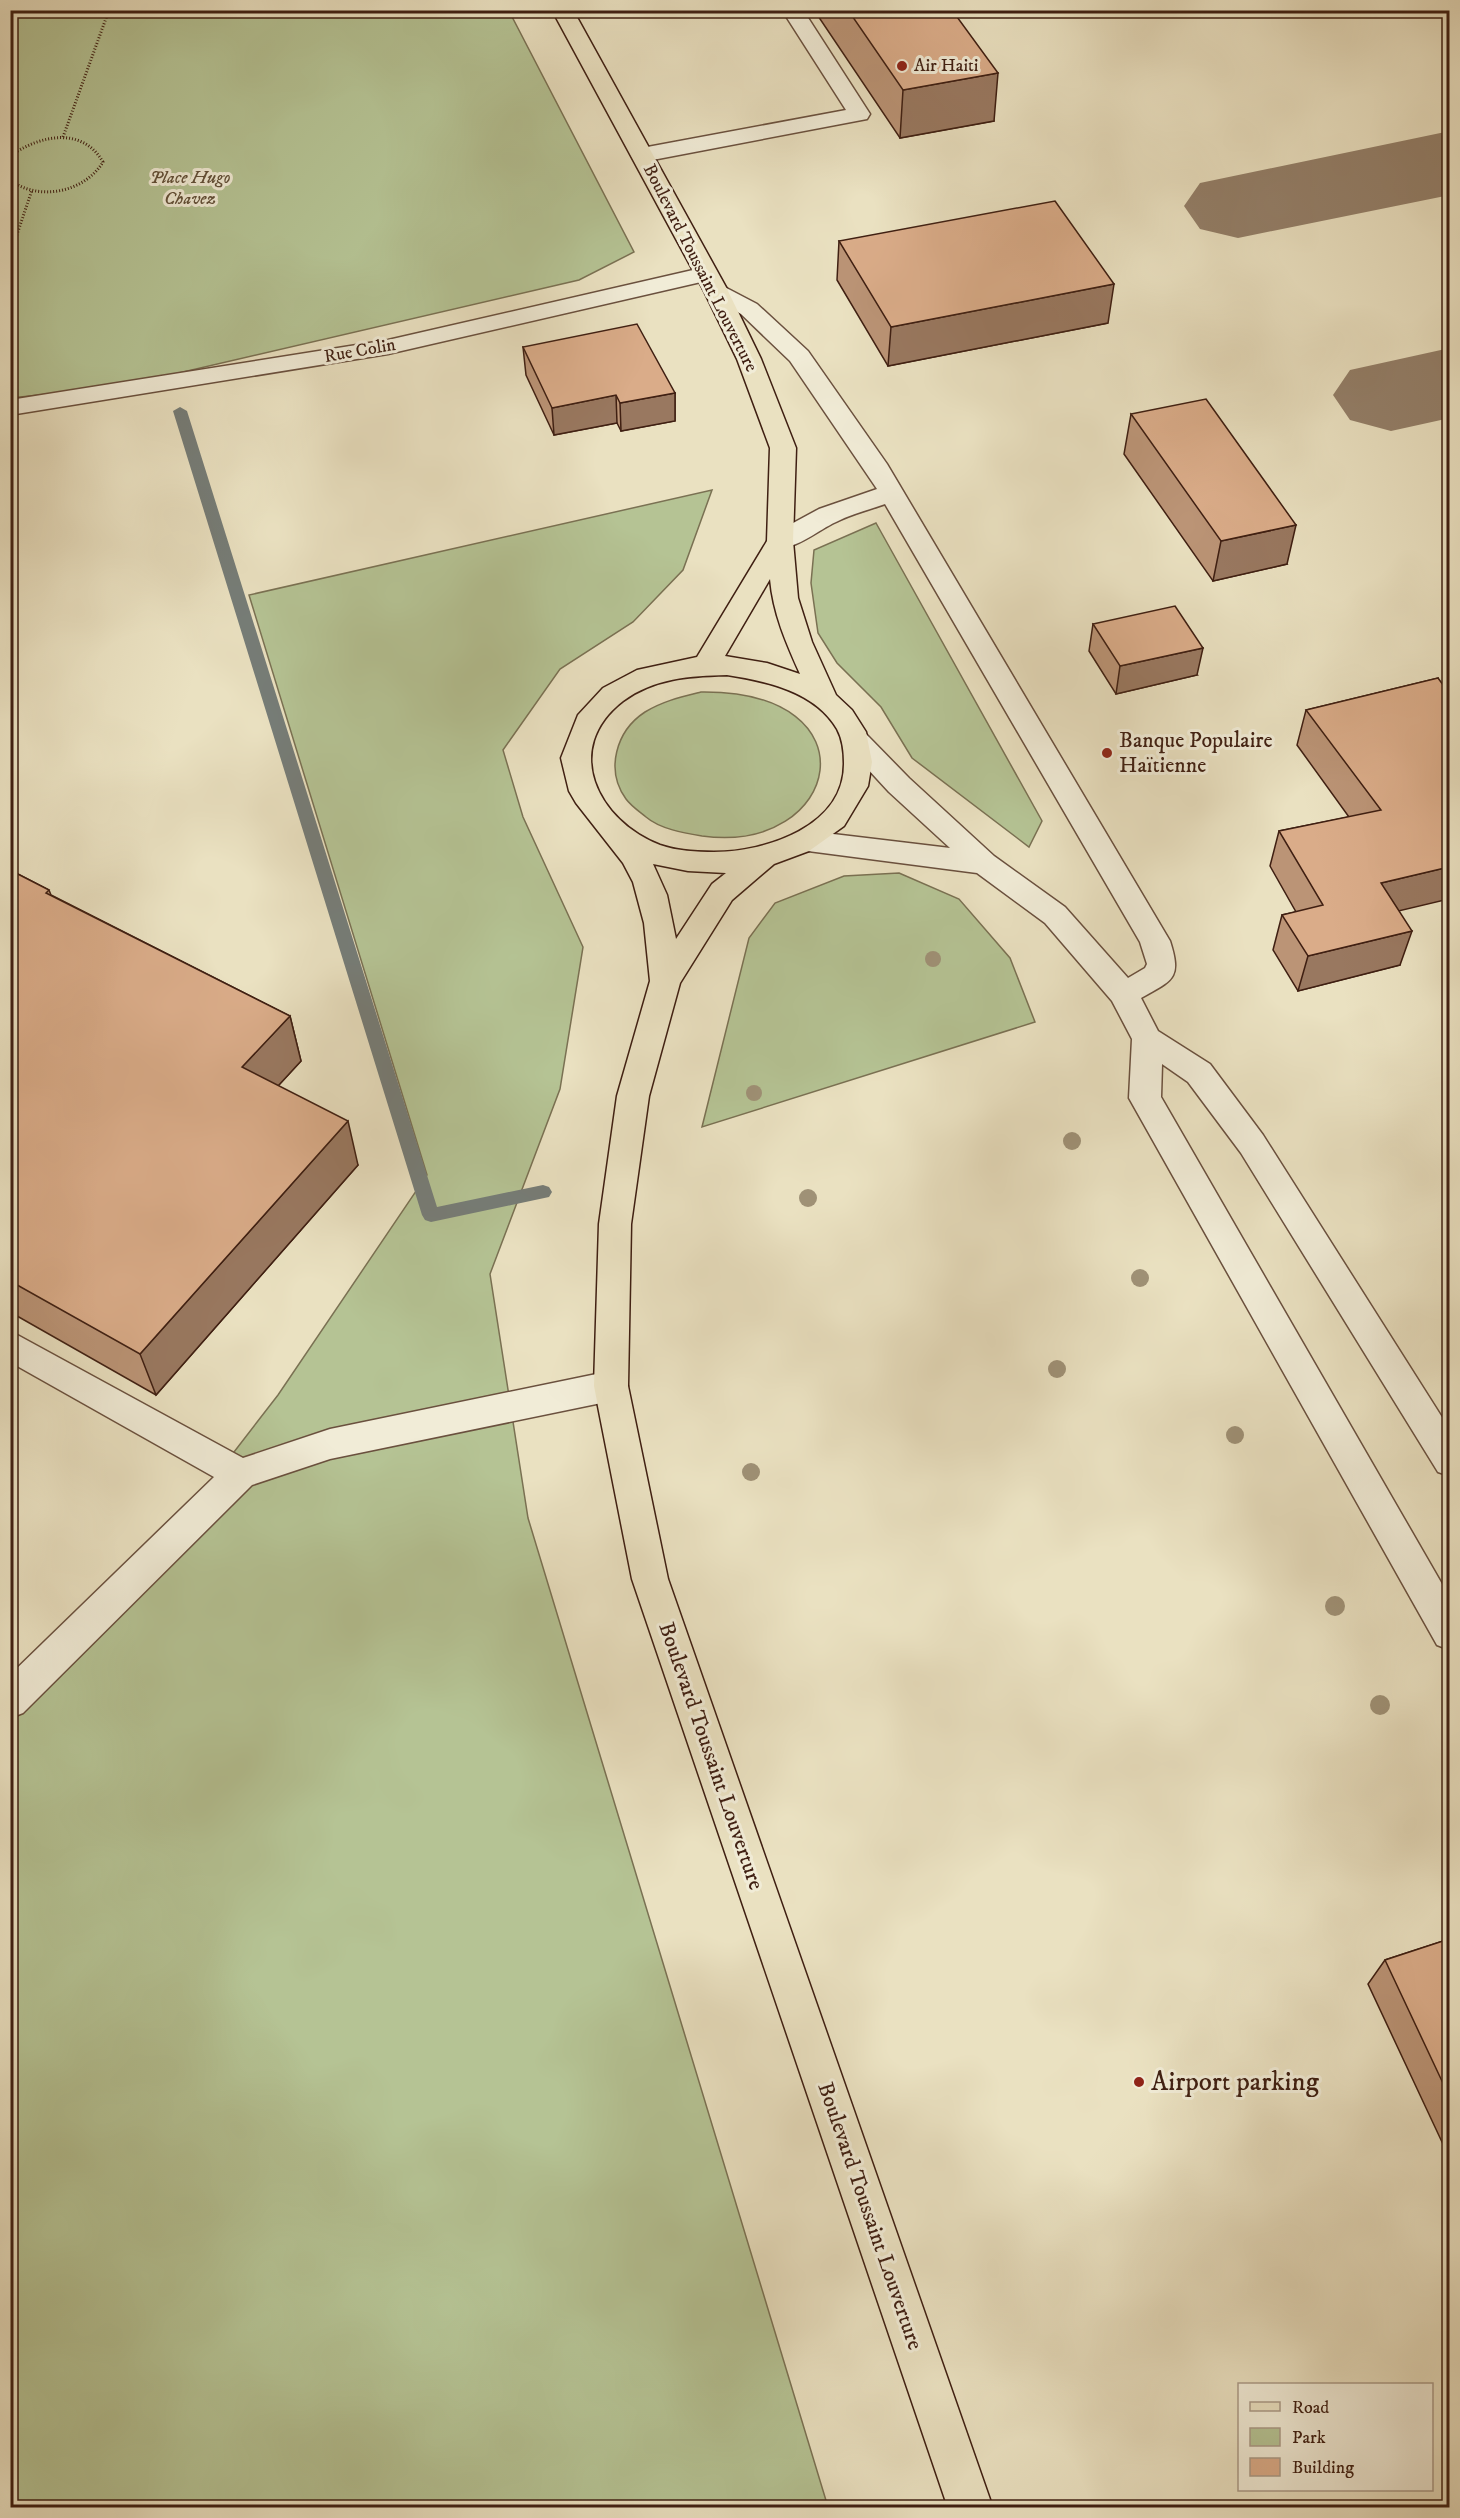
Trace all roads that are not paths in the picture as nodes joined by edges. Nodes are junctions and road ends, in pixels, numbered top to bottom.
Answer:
1 (562, 10) edge
2 (792, 10) edge
3 (642, 155) junction
4 (711, 282) junction
5 (10, 408) edge
6 (892, 493) junction
7 (780, 541) junction
8 (707, 663) junction
9 (823, 696) junction
10 (856, 741) junction
11 (610, 829) junction
12 (808, 841) junction
13 (763, 858) junction
14 (984, 863) junction
15 (665, 981) junction
16 (1124, 994) junction
17 (1147, 1038) junction
18 (10, 1345) edge
19 (611, 1386) junction
20 (1449, 1461) edge
21 (240, 1474) junction
22 (1449, 1633) edge
23 (10, 1701) edge
24 (971, 2508) edge

1 - 3 main road, Boulevard Toussaint Louverture
2 - 3 lane
3 - 4 main road, Boulevard Toussaint Louverture
4 - 5 lane, Rue Colin
4 - 6 lane
4 - 7 main road, Boulevard Toussaint Louverture
6 - 7 lane
6 - 16 lane
7 - 8 main road, Boulevard Toussaint Louverture
7 - 9 main road, Boulevard Toussaint Louverture
8 - 9 main road, Boulevard Toussaint Louverture
8 - 11 main road, Boulevard Toussaint Louverture
9 - 10 main road
10 - 12 main road
10 - 14 lane
11 - 13 main road
11 - 15 main road, Boulevard Toussaint Louverture
12 - 13 main road
12 - 14 lane
13 - 15 main road, Boulevard Toussaint Louverture
14 - 16 lane
15 - 19 main road, Boulevard Toussaint Louverture
16 - 17 lane
17 - 20 lane
17 - 22 lane
18 - 21 lane
19 - 21 lane
19 - 24 main road, Boulevard Toussaint Louverture
21 - 23 lane

